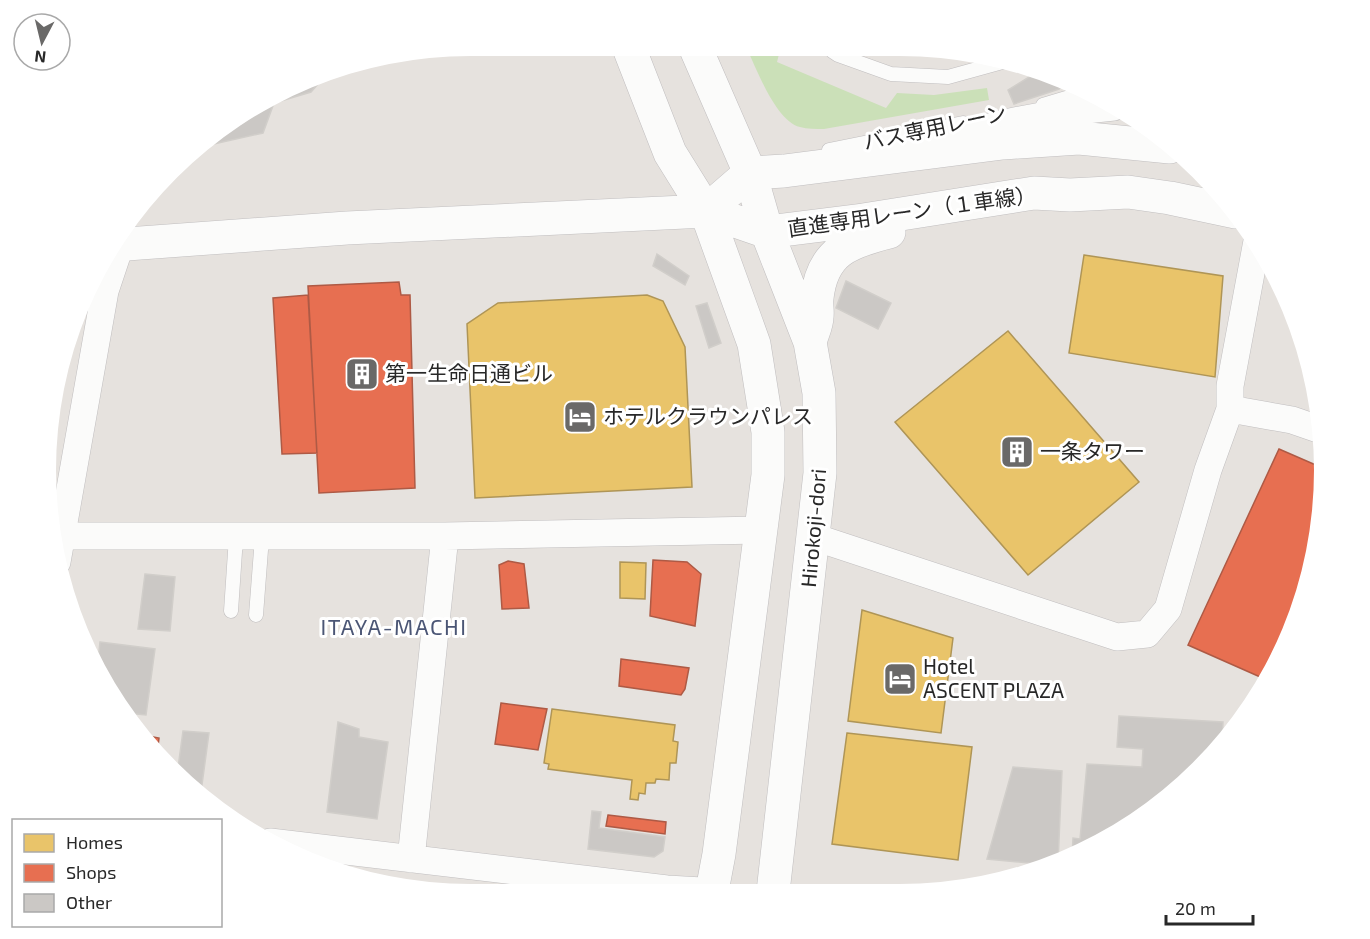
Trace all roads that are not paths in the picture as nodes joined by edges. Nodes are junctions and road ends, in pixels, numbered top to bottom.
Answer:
1 (632, 56) edge
2 (699, 56) edge
3 (841, 56) edge
4 (990, 65) edge
5 (1076, 95) edge
6 (1103, 108) edge
7 (1159, 146) edge
8 (931, 153) junction
9 (784, 171) junction
10 (750, 173) junction
11 (1128, 192) junction
12 (1070, 195) junction
13 (713, 205) junction
14 (1222, 209) edge
15 (764, 221) junction
16 (121, 246) edge
17 (1254, 255) edge
18 (113, 259) edge
19 (810, 342) junction
20 (1230, 409) junction
21 (1312, 427) edge
22 (59, 525) edge
23 (761, 530) junction
24 (61, 536) edge
25 (445, 536) junction
26 (236, 537) junction
27 (262, 537) junction
28 (814, 537) junction
29 (231, 611) dead end
30 (256, 615) dead end
31 (295, 845) edge
32 (411, 859) junction
33 (625, 884) edge
34 (713, 884) edge
35 (774, 884) edge

1 - 13 street
2 - 10 street, Hirokoji-dori
3 - 4 lane
5 - 9 lane, バス専用レーン
6 - 8 street
7 - 8 street
8 - 9 street
9 - 10 street
10 - 13 street
10 - 15 street, Hirokoji-dori
11 - 12 street, 直進専用レーン（１車線）
11 - 14 street, 直進専用レーン（１車線）
11 - 15 street
12 - 15 street, 直進専用レーン（１車線）
12 - 19 street
13 - 15 street
13 - 16 street
13 - 23 street
15 - 19 street, Hirokoji-dori
17 - 20 street
18 - 22 street
19 - 28 street, Hirokoji-dori
20 - 21 street
20 - 28 street
23 - 25 street
23 - 34 street
24 - 26 street
25 - 27 street
25 - 32 street
26 - 27 street
26 - 29 lane
27 - 30 lane
28 - 35 street, Hirokoji-dori
31 - 32 street
32 - 33 street

